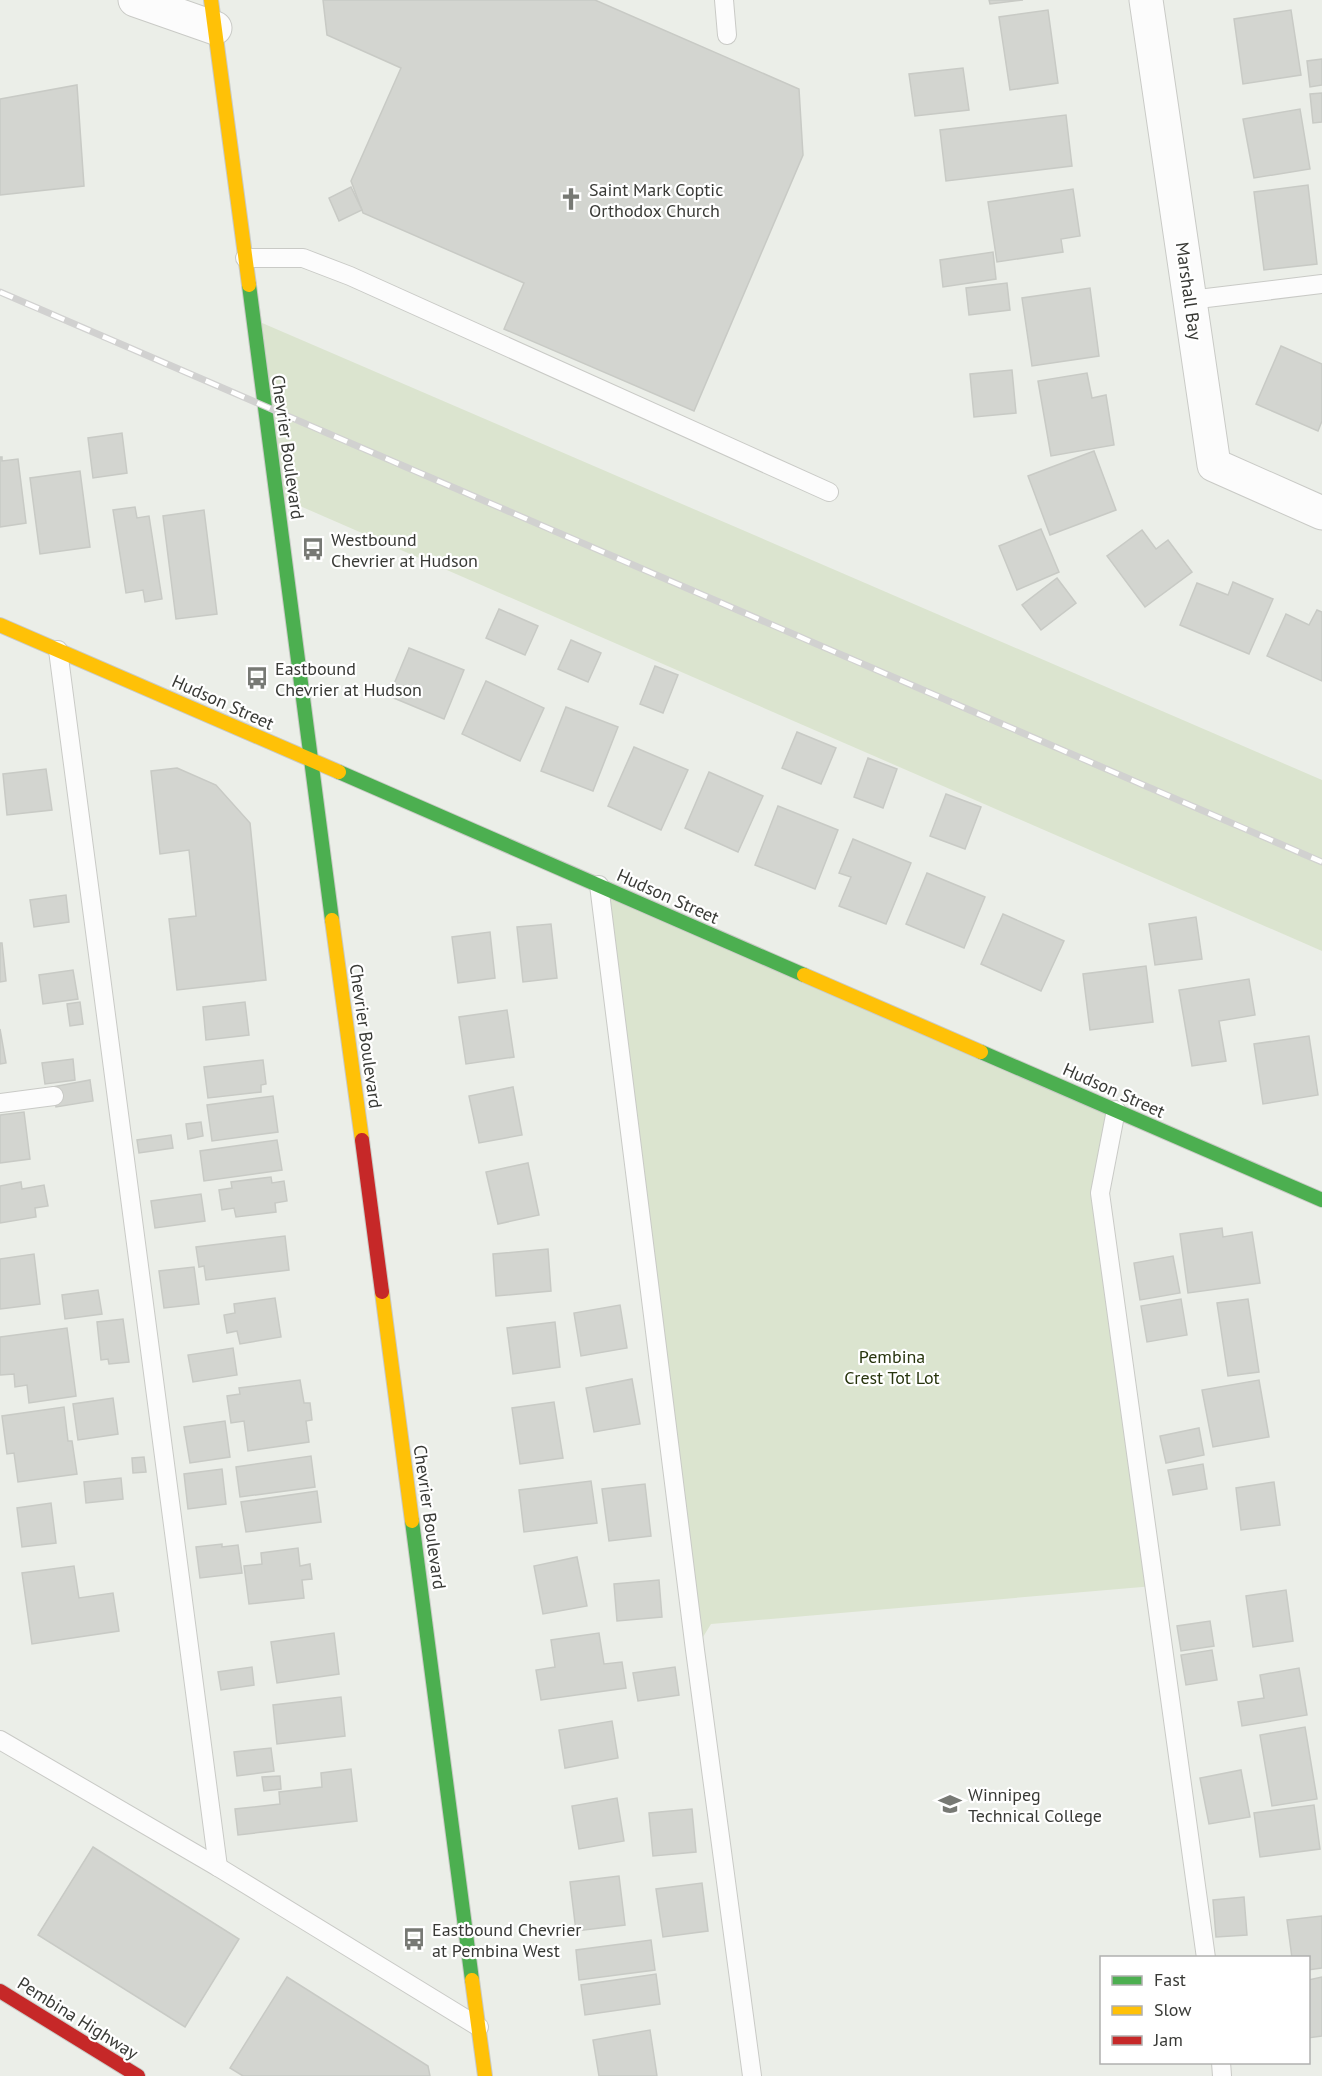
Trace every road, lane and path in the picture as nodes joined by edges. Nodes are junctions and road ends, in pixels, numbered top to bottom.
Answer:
1 (135, 0) edge
2 (724, 0) edge
3 (1146, 0) edge
4 (213, 14) edge
5 (727, 35) dead end
6 (245, 258) junction
7 (1322, 284) edge
8 (1190, 300) junction
9 (828, 492) dead end
10 (1322, 513) edge
11 (0, 625) edge
12 (58, 650) junction
13 (312, 762) junction
14 (599, 885) junction
15 (54, 1096) dead end
16 (0, 1103) edge
17 (1116, 1110) junction
18 (1322, 1200) edge
19 (0, 1740) edge
20 (218, 1867) junction
21 (1206, 1956) edge
22 (0, 1991) edge
23 (479, 2027) junction
24 (486, 2075) edge
25 (138, 2076) edge
26 (752, 2076) edge

1 - 4 street
2 - 5 lane
3 - 8 street, Marshall Bay
4 - 6 street, Chevrier Boulevard
6 - 9 lane
6 - 13 street, Chevrier Boulevard
7 - 8 lane
8 - 10 street, Marshall Bay
11 - 12 street, Hudson Street
12 - 13 street, Hudson Street
12 - 20 lane
13 - 14 street, Hudson Street
13 - 23 street, Chevrier Boulevard
14 - 17 street, Hudson Street
14 - 26 lane
15 - 16 lane
17 - 18 street, Hudson Street
17 - 21 lane
19 - 20 lane
20 - 23 lane
22 - 25 street, Pembina Highway
23 - 24 street, Chevrier Boulevard

